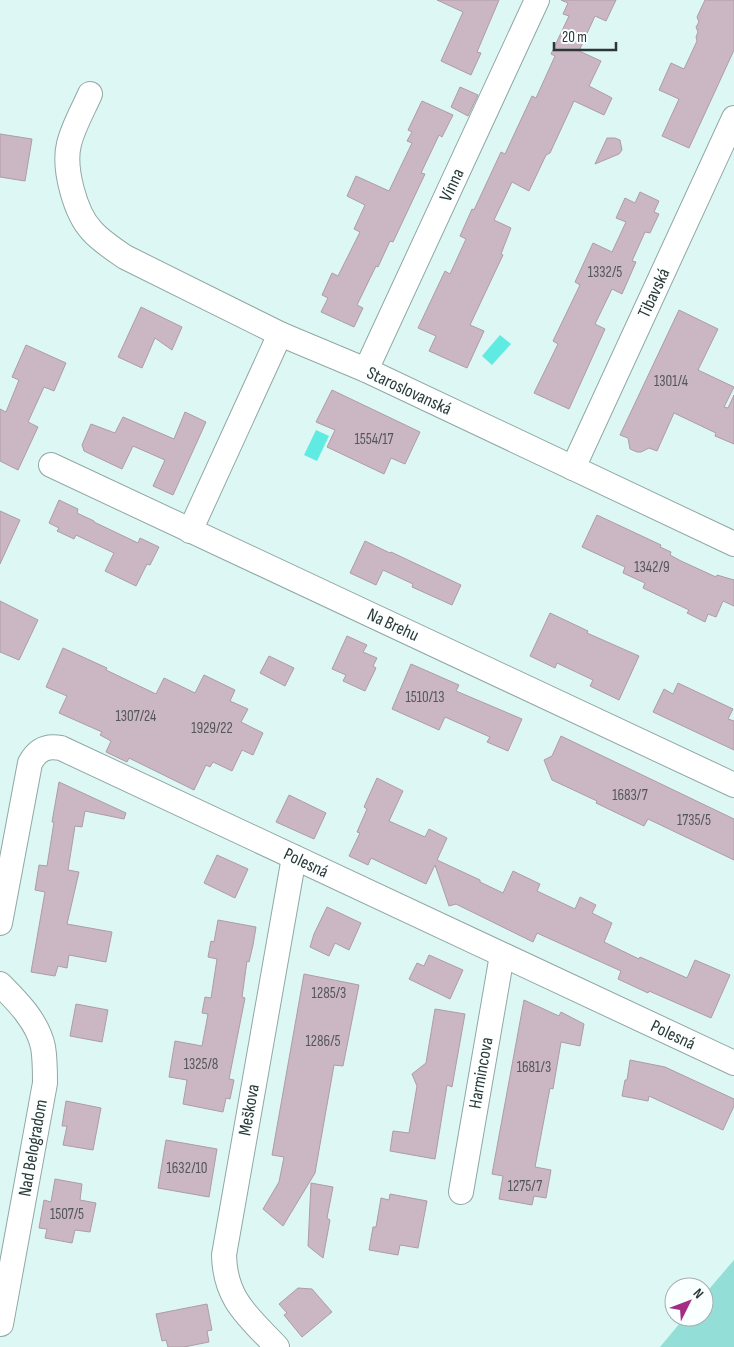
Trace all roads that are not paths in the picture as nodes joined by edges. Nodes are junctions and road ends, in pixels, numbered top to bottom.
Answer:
1 (537, 0) edge
2 (90, 94) dead end
3 (734, 118) edge
4 (280, 334) junction
5 (366, 370) junction
6 (52, 465) dead end
7 (573, 468) junction
8 (190, 531) junction
9 (734, 544) edge
10 (734, 785) edge
11 (294, 857) junction
12 (0, 923) edge
13 (502, 955) junction
14 (0, 984) edge
15 (734, 1063) edge
16 (460, 1192) dead end
17 (1, 1324) edge
18 (277, 1347) edge

1 - 5 street, Vínna
2 - 4 street, Staroslovanská
3 - 7 street, Tibavská
4 - 5 street, Staroslovanská
4 - 8 street
5 - 7 street, Staroslovanská
6 - 8 street, Na Brehu
7 - 9 street, Staroslovanská
8 - 10 street, Na Brehu
11 - 12 street, Polesná
11 - 13 street, Polesná
11 - 18 street, Meškova
13 - 15 street, Polesná
13 - 16 street, Harmincova
14 - 17 street, Nad Belogradom

